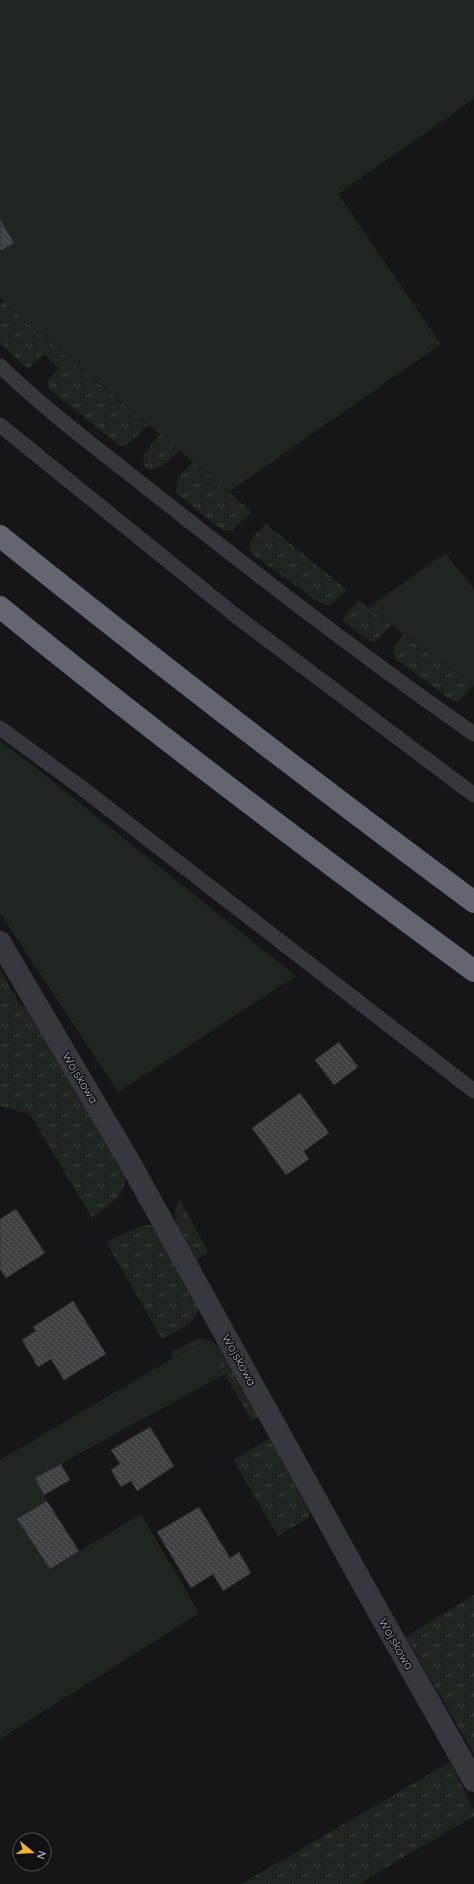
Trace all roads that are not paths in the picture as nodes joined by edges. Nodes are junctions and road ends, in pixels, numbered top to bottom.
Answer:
1 (0, 366) edge
2 (0, 425) edge
3 (0, 536) edge
4 (0, 608) edge
5 (0, 728) edge
6 (474, 734) edge
7 (474, 795) edge
8 (474, 902) edge
9 (0, 942) edge
10 (474, 971) edge
11 (474, 1091) edge
12 (474, 1780) edge

1 - 6 lane
2 - 7 lane
3 - 8 highway
4 - 10 highway
5 - 11 lane
9 - 12 street, Wojskowa

